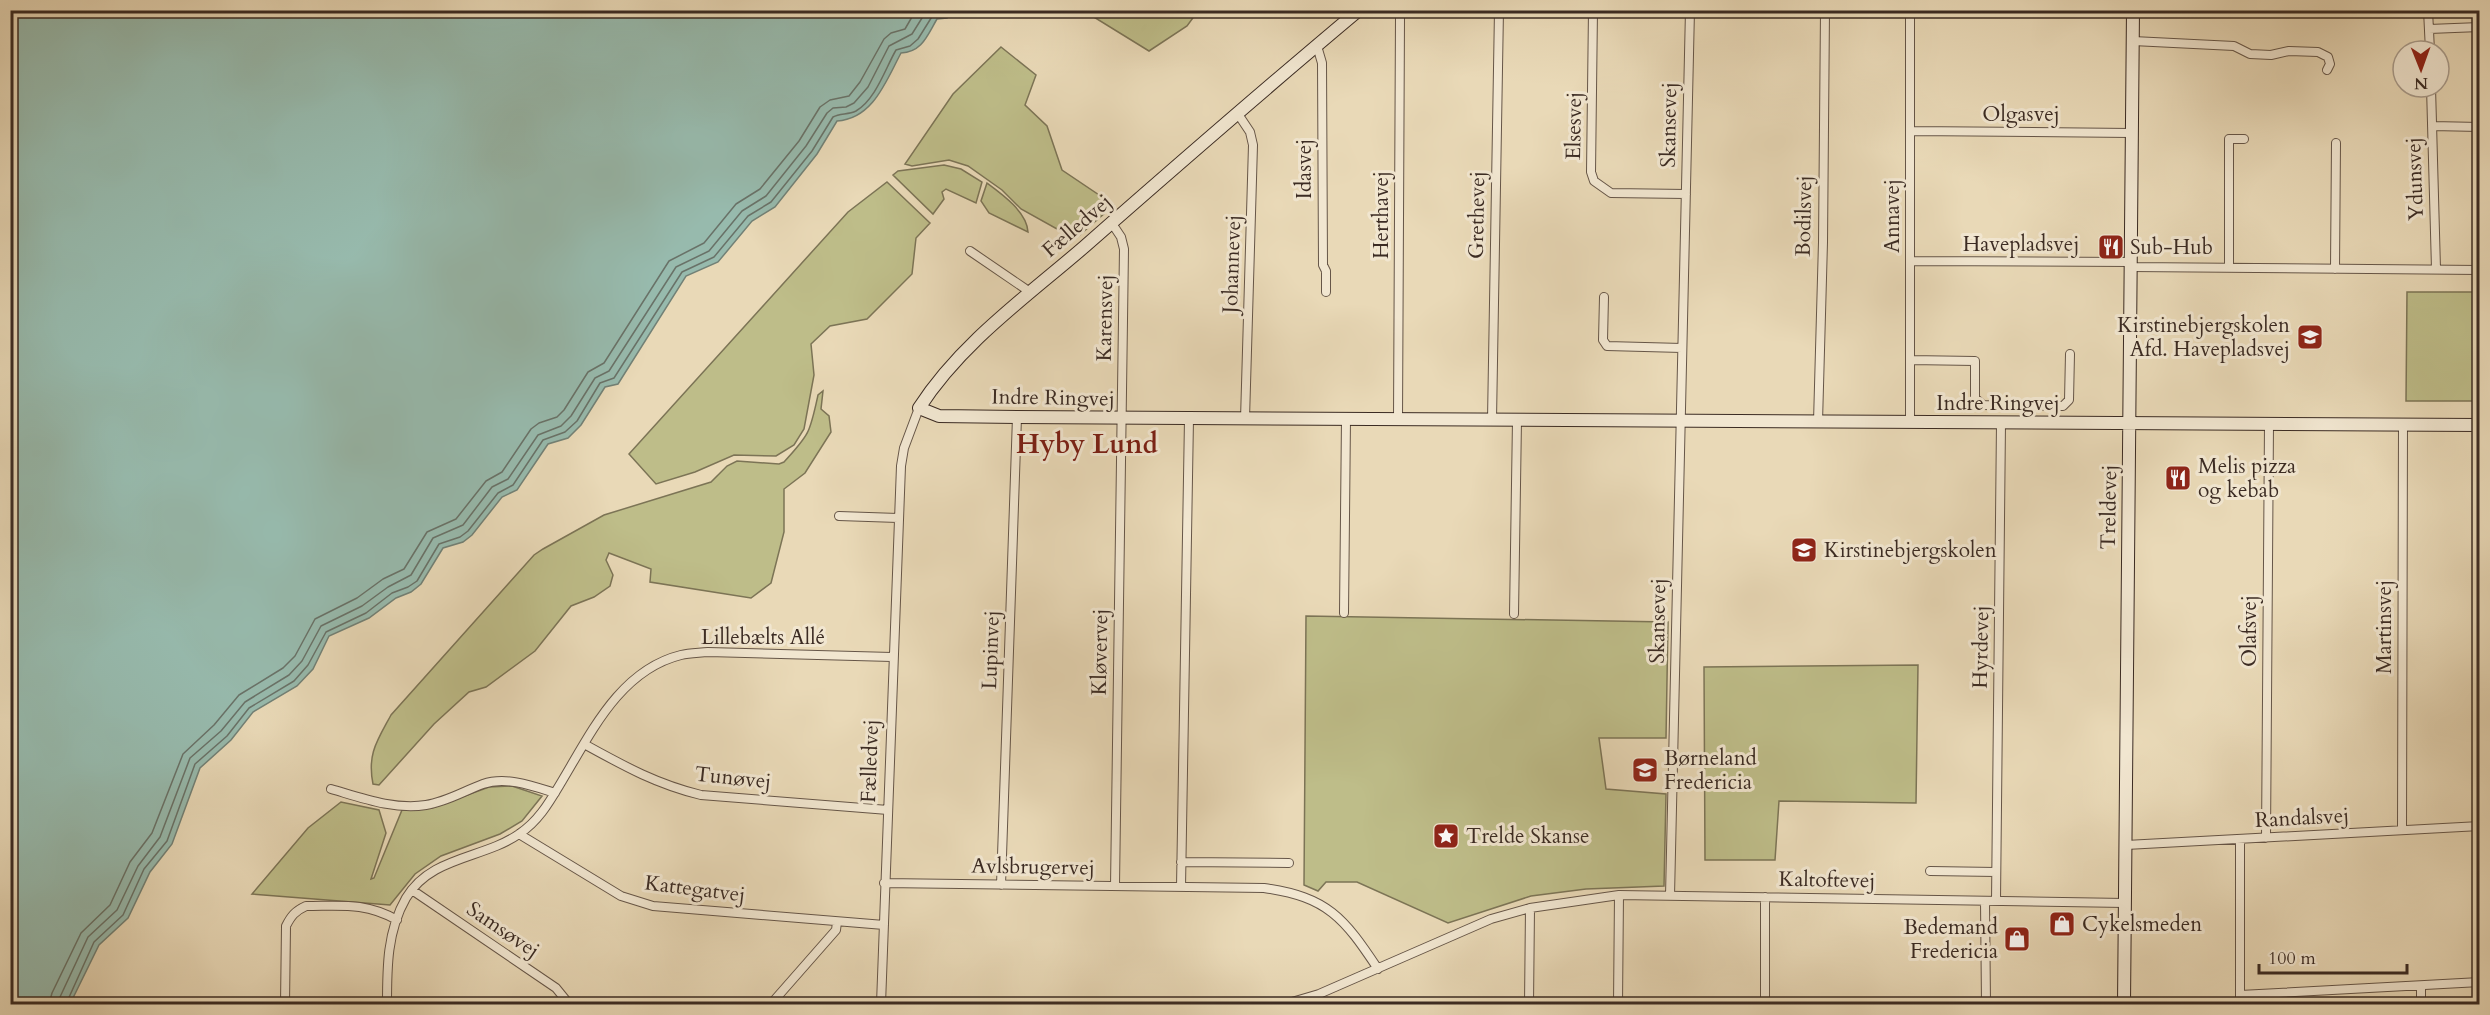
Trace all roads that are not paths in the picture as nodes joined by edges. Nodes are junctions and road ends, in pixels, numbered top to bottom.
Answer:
1 (1359, 10) edge
2 (1398, 10) edge
3 (1499, 10) edge
4 (1593, 10) edge
5 (1690, 10) edge
6 (1825, 10) edge
7 (1911, 10) edge
8 (2133, 10) edge
9 (2428, 10) edge
10 (2480, 27) edge
11 (2429, 29) junction
12 (2429, 39) edge
13 (2133, 41) junction
14 (1317, 46) junction
15 (2327, 70) dead end
16 (2431, 99) edge
17 (1238, 114) junction
18 (2432, 126) junction
19 (2480, 127) edge
20 (1910, 132) junction
21 (2132, 133) junction
22 (2244, 139) dead end
23 (2336, 143) dead end
24 (1686, 195) junction
25 (1111, 222) junction
26 (970, 251) dead end
27 (1910, 261) junction
28 (2131, 265) junction
29 (2229, 268) junction
30 (2335, 269) junction
31 (2436, 269) junction
32 (2480, 270) edge
33 (1030, 292) junction
34 (1326, 292) dead end
35 (1604, 297) dead end
36 (1682, 348) junction
37 (2070, 354) dead end
38 (1910, 360) junction
39 (919, 408) junction
40 (1017, 417) junction
41 (1121, 418) junction
42 (1245, 418) junction
43 (1189, 419) junction
44 (1346, 419) junction
45 (1398, 419) junction
46 (1492, 420) junction
47 (1516, 420) junction
48 (1681, 421) junction
49 (1818, 422) junction
50 (1910, 422) junction
51 (2129, 422) junction
52 (2001, 423) junction
53 (2269, 424) junction
54 (2403, 424) junction
55 (2480, 425) edge
56 (839, 516) dead end
57 (898, 518) junction
58 (1344, 614) dead end
59 (1515, 614) dead end
60 (892, 657) junction
61 (584, 744) junction
62 (331, 789) dead end
63 (555, 793) junction
64 (888, 810) junction
65 (2480, 826) edge
66 (2402, 830) junction
67 (519, 834) junction
68 (2266, 838) junction
69 (2240, 839) junction
70 (2126, 845) junction
71 (1181, 862) junction
72 (1289, 863) dead end
73 (1930, 871) dead end
74 (1996, 872) junction
75 (884, 883) junction
76 (1001, 885) junction
77 (1115, 886) junction
78 (1181, 887) junction
79 (412, 890) junction
80 (1619, 895) junction
81 (1670, 896) junction
82 (1766, 897) junction
83 (1985, 901) junction
84 (1996, 901) junction
85 (2125, 903) junction
86 (1530, 908) junction
87 (397, 920) junction
88 (837, 922) junction
89 (884, 925) junction
90 (1378, 969) junction
91 (2480, 982) edge
92 (2421, 986) junction
93 (2240, 1000) edge
94 (1286, 1004) edge
95 (285, 1005) edge
96 (387, 1005) edge
97 (569, 1005) edge
98 (771, 1005) edge
99 (881, 1005) edge
100 (1529, 1005) edge
101 (1618, 1005) edge
102 (1765, 1005) edge
103 (1986, 1005) edge
104 (2124, 1005) edge
105 (2421, 1005) edge

1 - 14 street, Fælledvej
2 - 45 street, Herthavej
3 - 46 street, Grethevej
4 - 24 street, Elsesvej
5 - 24 street, Skansevej
6 - 49 street, Bodilsvej
7 - 20 street, Annavej
8 - 13 street, Treldevej
9 - 11 street
10 - 11 street
11 - 12 street
13 - 15 street
13 - 21 street, Treldevej
14 - 17 street, Fælledvej
14 - 34 street, Idasvej
16 - 18 street, Ydunsvej
17 - 25 street, Fælledvej
17 - 42 street, Johannevej
18 - 19 street
18 - 31 street, Ydunsvej
20 - 21 street, Olgasvej
20 - 27 street, Annavej
21 - 28 street, Treldevej
22 - 29 street
23 - 30 street
24 - 36 street, Skansevej
25 - 33 street, Fælledvej
25 - 41 street, Karensvej
26 - 33 street
27 - 28 street, Havepladsvej
27 - 38 street, Annavej
28 - 29 street, Havepladsvej
28 - 51 street, Treldevej
29 - 30 street, Havepladsvej
30 - 31 street, Havepladsvej
31 - 32 street, Havepladsvej
33 - 39 street, Fælledvej
35 - 36 street
36 - 48 street, Skansevej
37 - 38 street
38 - 50 street, Annavej
39 - 40 street, Indre Ringvej
39 - 57 street, Fælledvej
40 - 41 street, Indre Ringvej
40 - 76 street, Lupinvej
41 - 43 street, Indre Ringvej
41 - 77 street, Kløvervej
42 - 43 street, Indre Ringvej
42 - 44 street, Indre Ringvej
43 - 71 street
44 - 45 street, Indre Ringvej
44 - 58 street
45 - 46 street, Indre Ringvej
46 - 47 street, Indre Ringvej
47 - 48 street, Indre Ringvej
47 - 59 street
48 - 49 street, Indre Ringvej
48 - 81 street, Skansevej
49 - 50 street, Indre Ringvej
50 - 52 street, Indre Ringvej
51 - 52 street, Indre Ringvej
51 - 53 street, Indre Ringvej
51 - 70 street, Treldevej
52 - 74 street, Hyrdevej
53 - 54 street, Indre Ringvej
53 - 68 street, Olafsvej
54 - 55 street, Indre Ringvej
54 - 66 street, Martinsvej
56 - 57 street
57 - 60 street, Fælledvej
60 - 61 street, Lillebælts Allé
60 - 64 street, Fælledvej
61 - 63 street, Lillebælts Allé
61 - 64 street, Tunøvej
62 - 63 street
63 - 67 street, Lillebælts Allé
64 - 75 street, Fælledvej
65 - 66 street, Randalsvej
66 - 68 street, Randalsvej
67 - 79 street, Lillebælts Allé
67 - 88 street, Kattegatvej
68 - 69 street, Randalsvej
69 - 70 street, Randalsvej
69 - 93 street
70 - 85 street, Treldevej
71 - 72 street
71 - 78 street
73 - 74 street
74 - 84 street, Hyrdevej
75 - 76 street, Avlsbrugervej
75 - 89 street, Fælledvej
76 - 77 street, Avlsbrugervej
77 - 78 street, Avlsbrugervej
78 - 90 street, Avlsbrugervej
79 - 87 street, Lillebælts Allé
79 - 97 street, Samsøvej
80 - 81 street, Kaltoftevej
80 - 86 street, Kaltoftevej
80 - 101 street
81 - 82 street, Kaltoftevej
82 - 83 street, Kaltoftevej
82 - 102 street
83 - 84 street, Kaltoftevej
83 - 103 street
84 - 85 street, Kaltoftevej
85 - 104 street, Treldevej
86 - 90 street, Kaltoftevej
86 - 100 street
87 - 95 street
87 - 96 street, Lillebælts Allé
88 - 89 street, Kattegatvej
88 - 98 street
89 - 99 street, Fælledvej
90 - 94 street, Kaltoftevej
91 - 92 street
92 - 93 street
92 - 105 street

